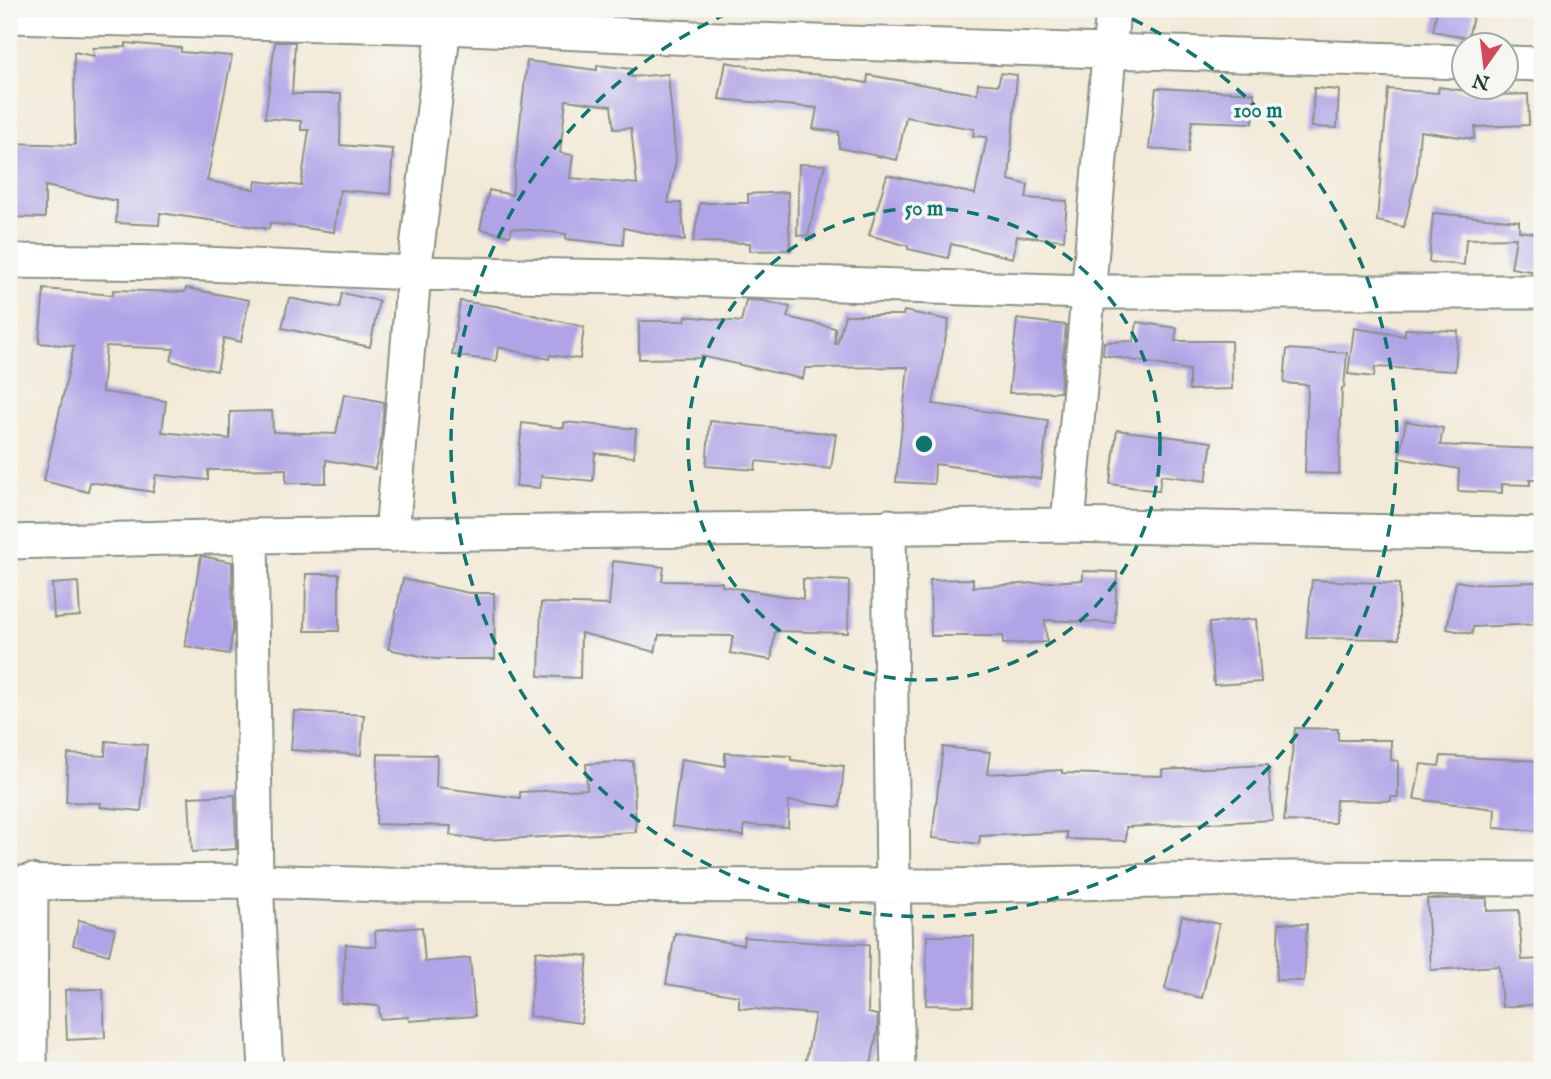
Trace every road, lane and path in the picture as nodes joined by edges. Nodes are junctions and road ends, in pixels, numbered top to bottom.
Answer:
1 (1113, 9) edge
2 (9, 16) edge
3 (445, 18) edge
4 (1110, 50) junction
5 (1450, 61) edge
6 (1520, 63) edge
7 (1542, 64) edge
8 (9, 261) edge
9 (414, 273) junction
10 (1088, 292) junction
11 (1542, 292) edge
12 (1068, 525) junction
13 (889, 526) junction
14 (392, 535) junction
15 (1542, 535) edge
16 (251, 536) junction
17 (9, 542) edge
18 (1542, 879) edge
19 (256, 881) junction
20 (20, 882) edge
21 (893, 886) junction
22 (30, 1070) edge
23 (266, 1070) edge
24 (898, 1070) edge

1 - 4 street
2 - 3 street
3 - 4 street
3 - 9 street
4 - 5 street
4 - 10 street
6 - 7 street
8 - 9 street
9 - 10 street
9 - 14 street
10 - 11 street
10 - 12 street
12 - 13 street
12 - 15 street
13 - 14 street
13 - 21 street
14 - 16 street
16 - 17 street
16 - 19 street
18 - 21 street
19 - 20 street
19 - 21 street
19 - 23 street
20 - 22 street
21 - 24 street

